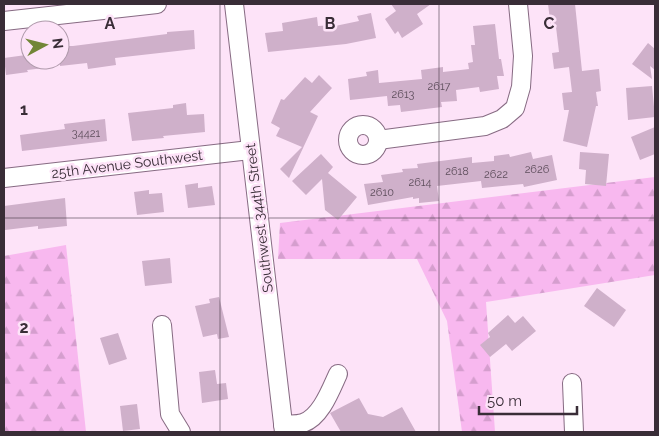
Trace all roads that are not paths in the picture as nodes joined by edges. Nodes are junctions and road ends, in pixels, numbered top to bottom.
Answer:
1 (157, 4) edge
2 (234, 4) edge
3 (518, 4) edge
4 (128, 5) edge
5 (4, 21) edge
6 (378, 140) dead end
7 (250, 150) junction
8 (4, 178) edge
9 (162, 325) dead end
10 (338, 374) dead end
11 (572, 383) dead end
12 (283, 428) edge
13 (180, 432) edge
14 (574, 432) edge

1 - 4 street
2 - 7 street, Southwest 344th Street
3 - 6 street
4 - 5 street
7 - 8 street, 25th Avenue Southwest
7 - 12 street, Southwest 344th Street
9 - 13 street
10 - 12 street
11 - 14 street

